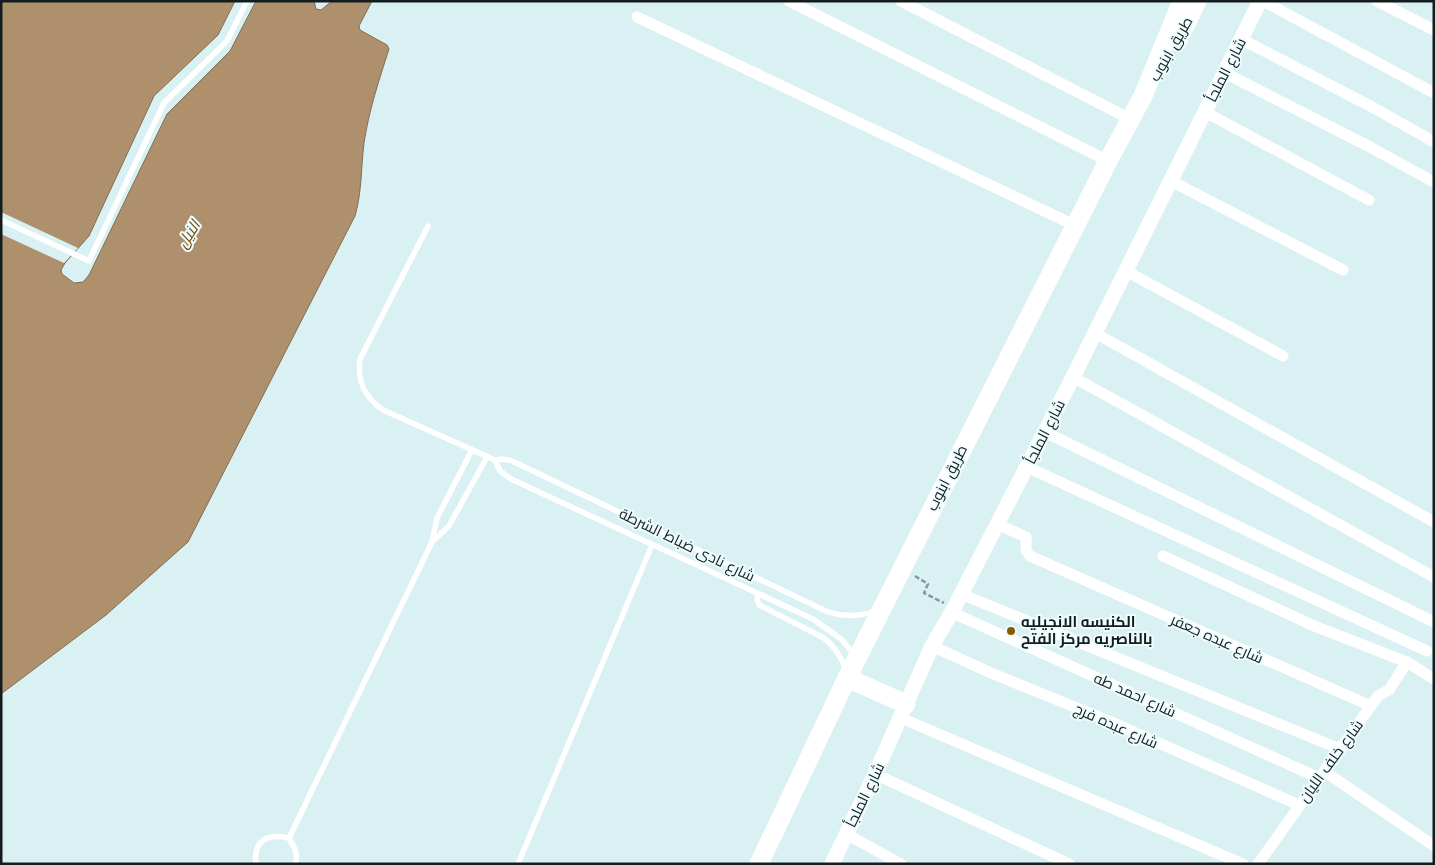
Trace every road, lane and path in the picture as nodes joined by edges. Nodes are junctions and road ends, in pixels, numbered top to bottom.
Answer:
1 (247, 1) edge
2 (788, 1) edge
3 (901, 1) edge
4 (1182, 1) edge
5 (1197, 1) edge
6 (1262, 1) edge
7 (1377, 1) edge
8 (637, 17) dead end
9 (1434, 30) edge
10 (1241, 39) junction
11 (1225, 73) junction
12 (1434, 93) edge
13 (1142, 96) junction
14 (1205, 112) junction
15 (1130, 119) junction
16 (1434, 142) edge
17 (1108, 161) junction
18 (1171, 181) junction
19 (1434, 182) edge
20 (1369, 200) dead end
21 (1, 220) edge
22 (428, 226) dead end
23 (1076, 226) junction
24 (1343, 270) dead end
25 (1126, 272) junction
26 (1095, 332) junction
27 (1283, 356) dead end
28 (1073, 377) junction
29 (1045, 432) junction
30 (472, 450) junction
31 (487, 457) junction
32 (495, 460) junction
33 (1027, 467) junction
34 (1434, 522) edge
35 (997, 524) junction
36 (432, 542) junction
37 (652, 544) junction
38 (1164, 556) dead end
39 (901, 569) junction
40 (1434, 576) edge
41 (758, 594) junction
42 (961, 594) junction
43 (794, 596) junction
44 (789, 608) junction
45 (881, 608) junction
46 (948, 608) junction
47 (1434, 622) edge
48 (932, 646) junction
49 (1426, 651) dead end
50 (857, 658) junction
51 (1407, 662) junction
52 (847, 678) junction
53 (1434, 679) edge
54 (1370, 706) junction
55 (902, 708) junction
56 (1340, 748) junction
57 (875, 774) junction
58 (1321, 774) junction
59 (1299, 805) junction
60 (846, 834) junction
61 (289, 838) junction
62 (1434, 846) edge
63 (256, 864) edge
64 (295, 864) edge
65 (518, 864) edge
66 (760, 864) edge
67 (832, 864) edge
68 (901, 864) edge
69 (1069, 864) edge
70 (1243, 864) edge
71 (1258, 864) edge

1 - 21 lane
2 - 17 street
3 - 15 street
4 - 13 main road, طريق ابنوب
5 - 13 main road, طريق ابنوب
6 - 10 street, شارع الملجأ
6 - 12 street
7 - 9 street
8 - 23 street
10 - 11 street, شارع الملجأ
10 - 16 street
11 - 14 street, شارع الملجأ
11 - 19 street
13 - 15 main road, طريق ابنوب
14 - 18 street, شارع الملجأ
14 - 20 street
15 - 17 main road, طريق ابنوب
17 - 23 main road, طريق ابنوب
18 - 24 street
18 - 25 street, شارع الملجأ
22 - 30 lane, شارع نادى ضباط الشرطة
23 - 39 main road, طريق ابنوب
25 - 26 street, شارع الملجأ
25 - 27 street
26 - 28 street, شارع الملجأ
26 - 34 street
28 - 29 street, شارع الملجأ
28 - 40 street
29 - 33 street, شارع الملجأ
29 - 47 street
30 - 31 lane, شارع نادى ضباط الشرطة
30 - 36 lane
31 - 32 lane, شارع نادى ضباط الشرطة
31 - 36 lane
32 - 37 lane, شارع نادى ضباط الشرطة
32 - 43 lane, شارع نادى ضباط الشرطة
33 - 35 street, شارع الملجأ
33 - 49 street
35 - 42 street, شارع الملجأ
35 - 54 street, شارع عبده جعفر
36 - 61 lane
37 - 41 lane, شارع نادى ضباط الشرطة
37 - 65 lane
38 - 51 street
39 - 45 main road, طريق ابنوب
39 - 46 path
41 - 44 lane, شارع نادى ضباط الشرطة
41 - 52 lane
42 - 46 street, شارع الملجأ
42 - 56 street
43 - 44 lane
43 - 45 lane, شارع نادى ضباط الشرطة
44 - 50 lane, شارع نادى ضباط الشرطة
45 - 50 main road, طريق ابنوب
46 - 48 street, شارع الملجأ
46 - 58 street, شارع احمد طه
48 - 55 street, شارع الملجأ
48 - 59 street, شارع عبده فرج
50 - 52 main road, طريق ابنوب
51 - 53 street
51 - 54 street, شارع خلف الليان
52 - 55 main road
52 - 66 main road, طريق ابنوب
54 - 56 street, شارع خلف الليان
55 - 57 street, شارع الملجأ
55 - 70 street
56 - 58 street, شارع خلف الليان
57 - 60 street, شارع الملجأ
57 - 69 street
58 - 59 street, شارع خلف الليان
58 - 62 street, شارع احمد طه
59 - 71 street, شارع خلف الليان
60 - 67 street, شارع الملجأ
60 - 68 street
61 - 63 lane
61 - 64 lane

